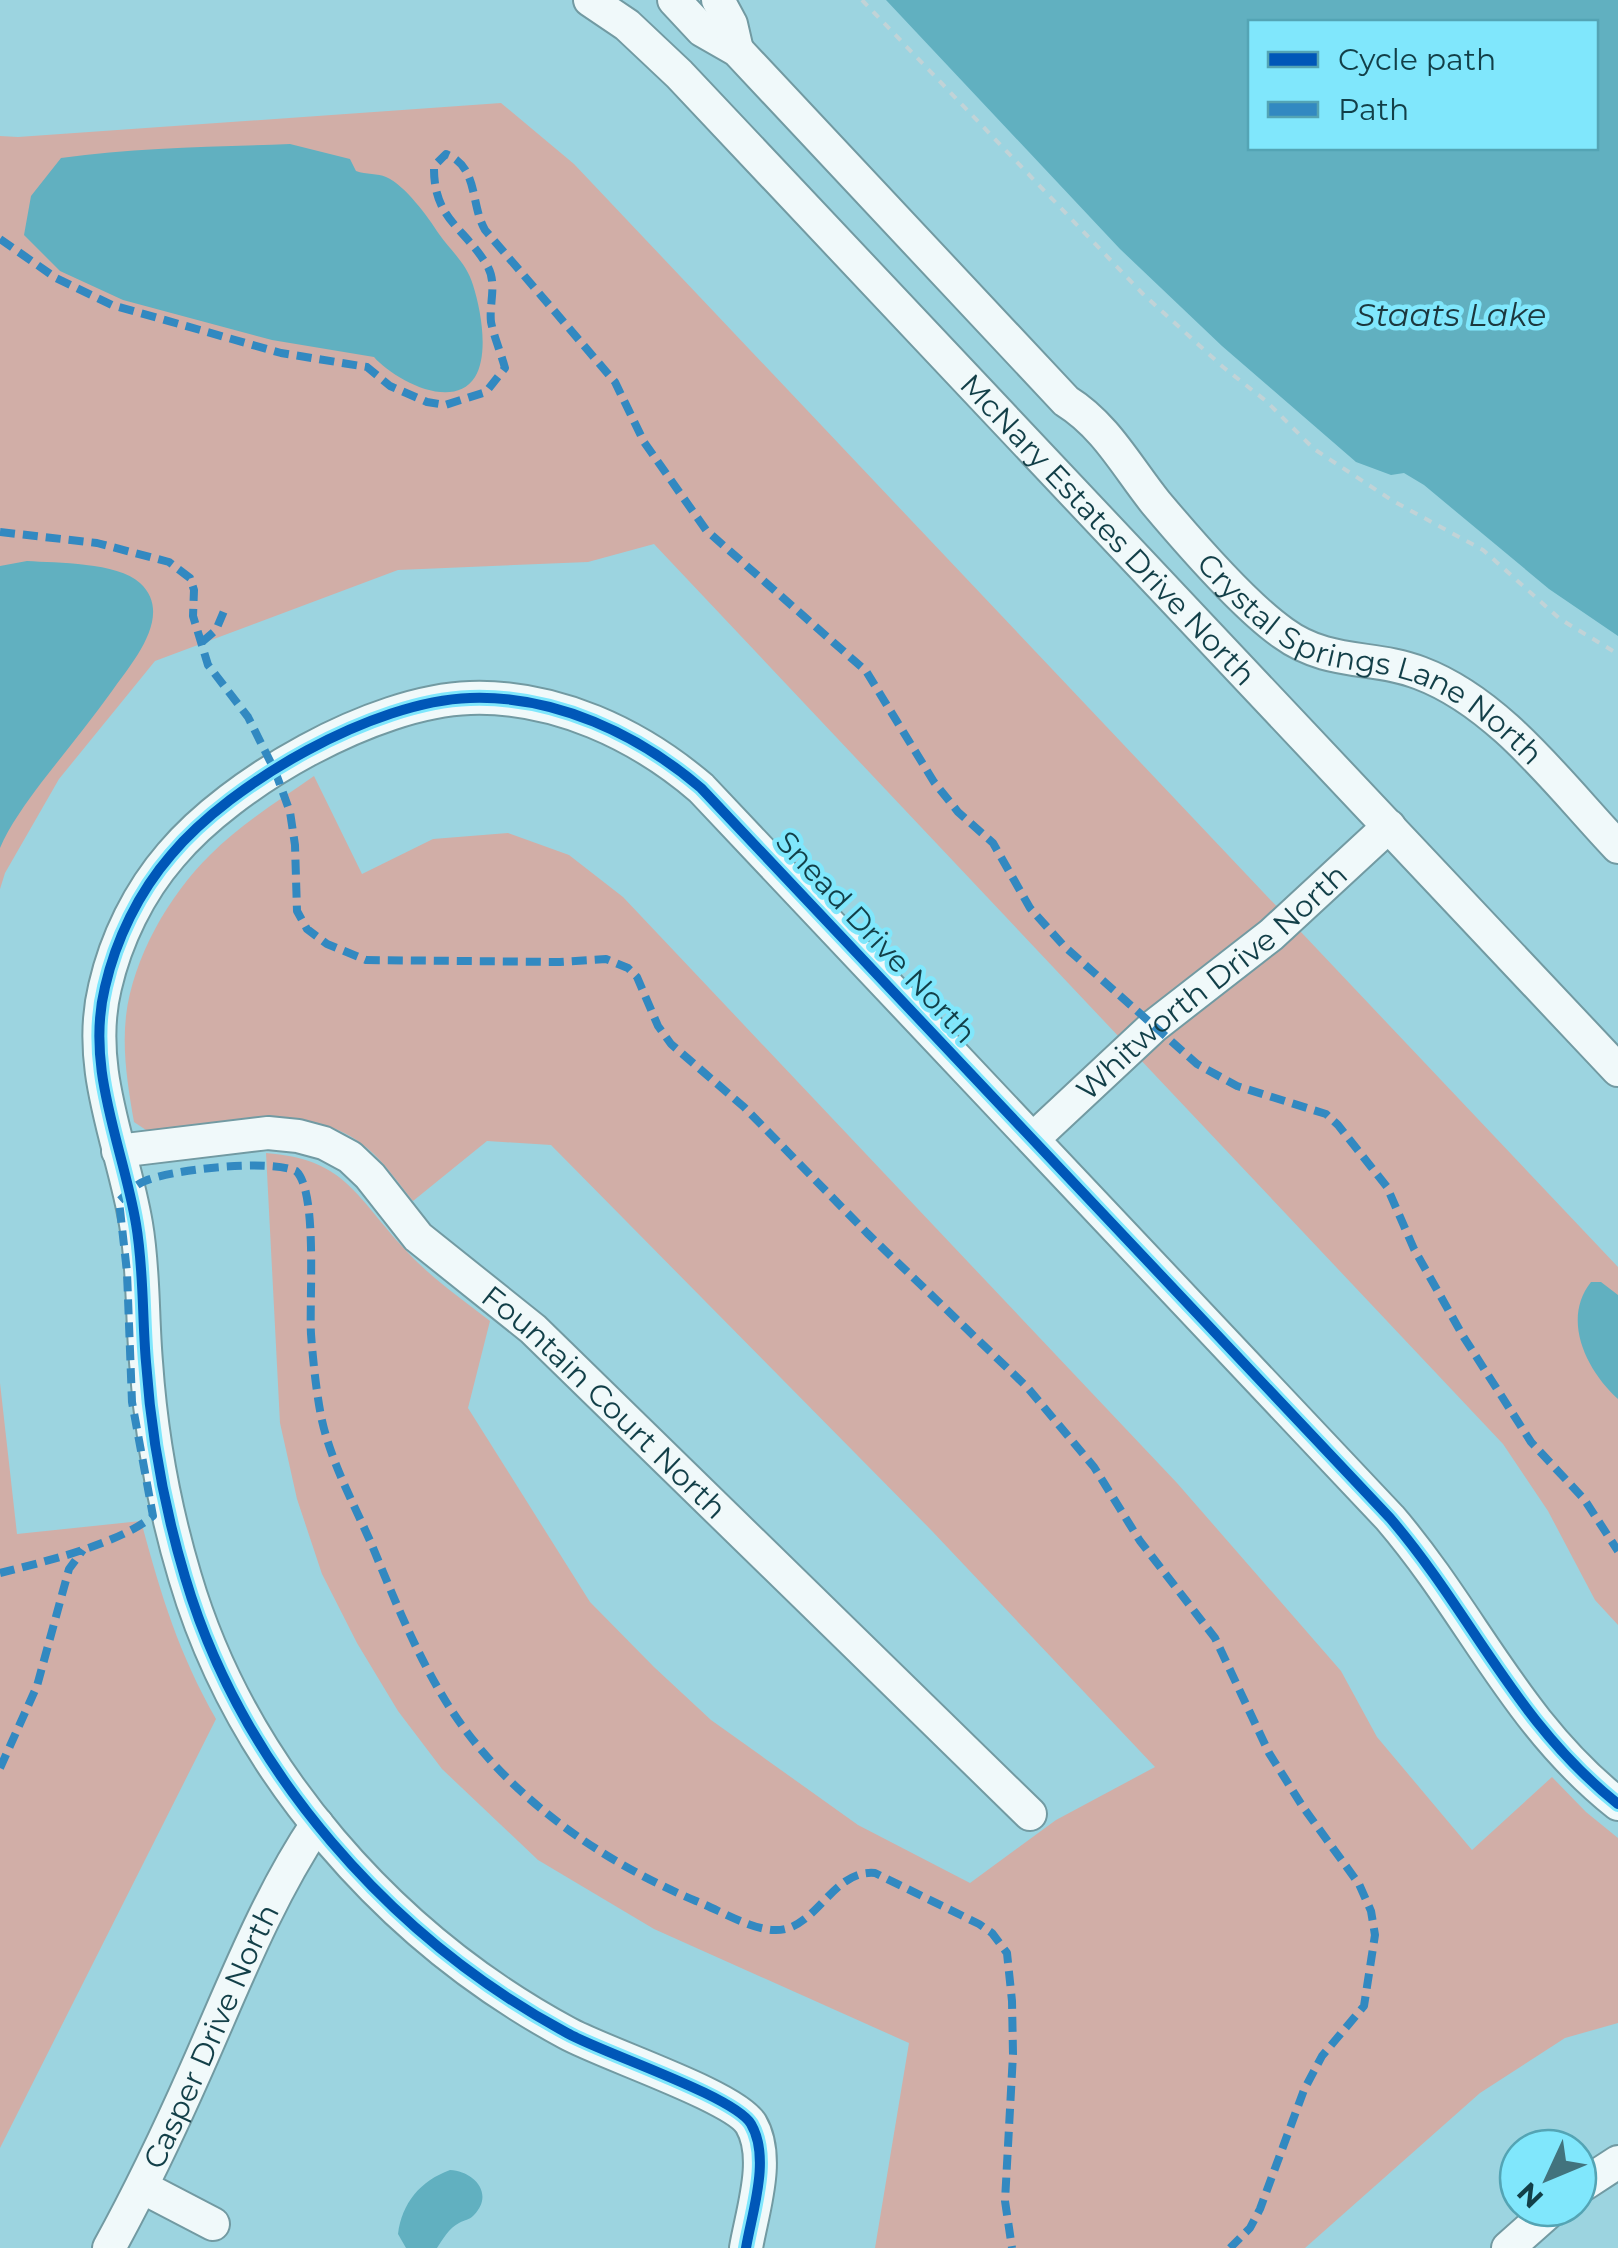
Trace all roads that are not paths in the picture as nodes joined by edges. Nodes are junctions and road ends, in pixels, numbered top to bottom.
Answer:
1 (590, 0) edge
2 (674, 0) edge
3 (718, 0) edge
4 (736, 50) junction
5 (1389, 826) junction
6 (1618, 847) edge
7 (1618, 1070) edge
8 (1033, 1139) junction
9 (118, 1151) junction
10 (1618, 1804) edge
11 (1030, 1814) dead end
12 (317, 1824) junction
13 (142, 2187) junction
14 (213, 2224) dead end
15 (1530, 2228) edge
16 (109, 2248) edge
17 (746, 2248) edge
18 (1508, 2248) edge

1 - 5 street, McNary Estates Drive North
2 - 4 street, Crystal Springs Lane North
3 - 4 street, Crystal Springs Lane North
4 - 6 street, Crystal Springs Lane North
5 - 7 street, McNary Estates Drive North
5 - 8 street, Whitworth Drive North
8 - 9 street, Snead Drive North
8 - 10 street, Snead Drive North
9 - 11 street, Fountain Court North
9 - 12 street, Snead Drive North
12 - 13 street, Casper Drive North
12 - 17 street, Snead Drive North
13 - 14 street
13 - 16 street, Casper Drive North
15 - 18 street

